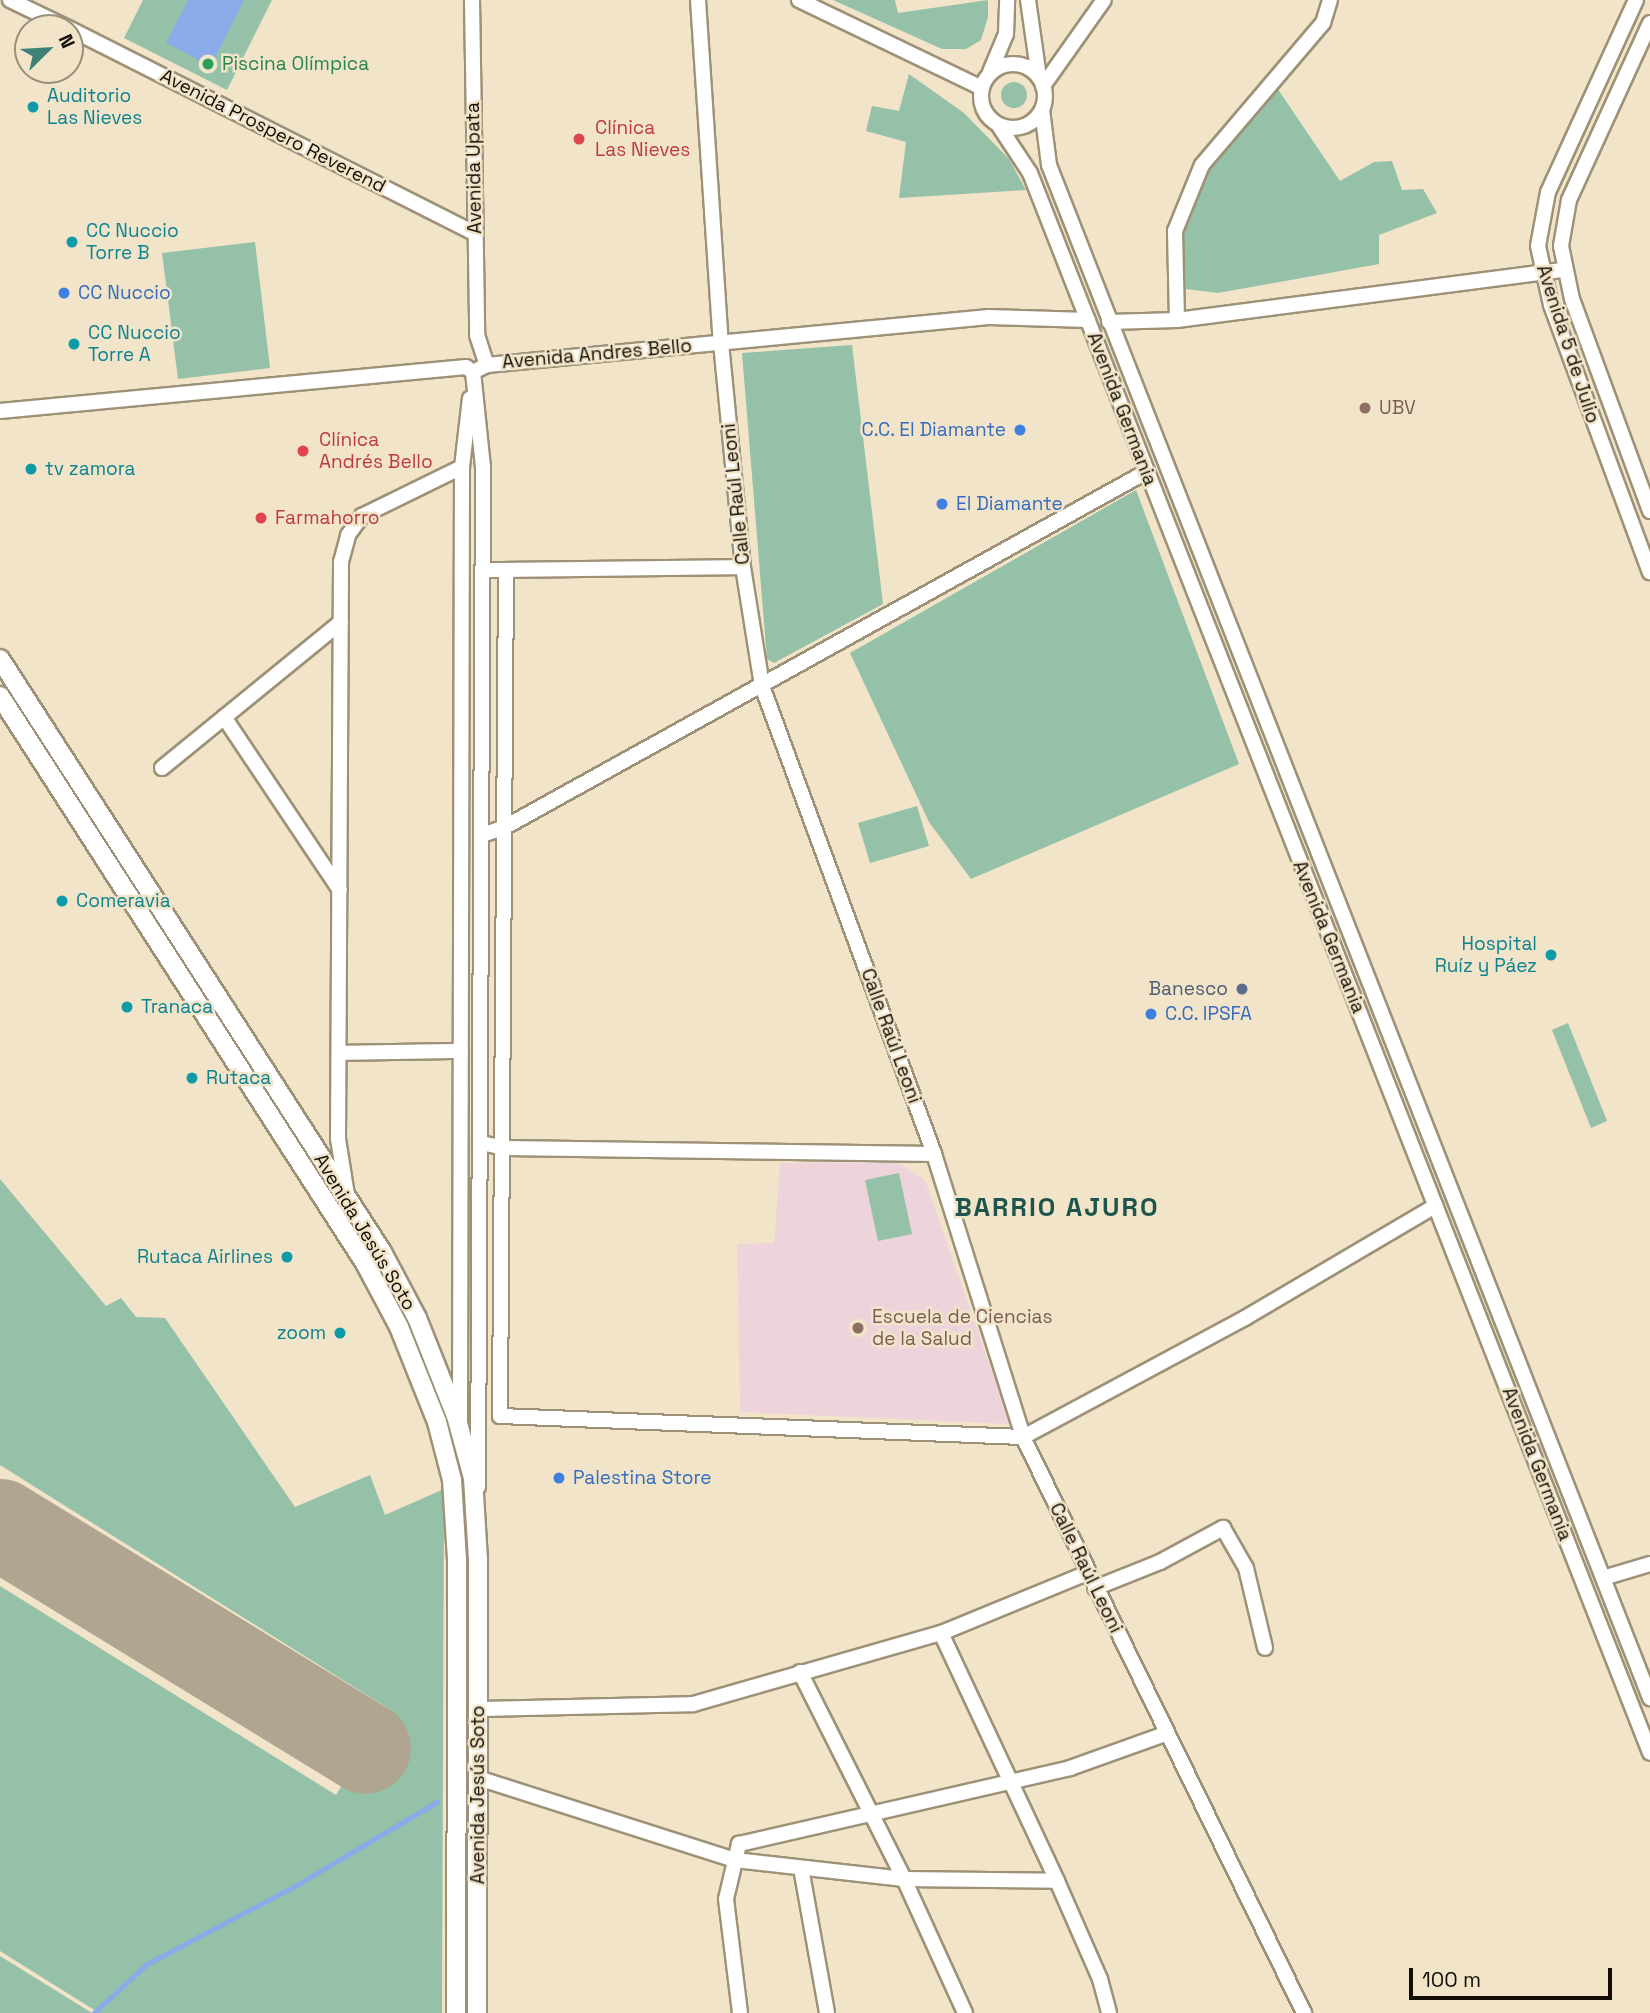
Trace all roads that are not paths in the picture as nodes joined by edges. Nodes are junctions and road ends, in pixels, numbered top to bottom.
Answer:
1 (10, 0) edge
2 (472, 0) edge
3 (698, 0) edge
4 (799, 0) edge
5 (1007, 0) edge
6 (1028, 0) edge
7 (1104, 0) edge
8 (1330, 0) edge
9 (1636, 0) edge
10 (40, 14) edge
11 (1650, 23) edge
12 (84, 36) edge
13 (985, 82) junction
14 (1041, 82) junction
15 (1042, 110) junction
16 (999, 126) junction
17 (475, 234) junction
18 (1564, 270) junction
19 (1542, 275) junction
20 (1088, 320) junction
21 (1177, 320) junction
22 (1110, 322) junction
23 (477, 335) junction
24 (721, 342) junction
25 (487, 365) junction
26 (470, 370) junction
27 (0, 411) edge
28 (462, 467) junction
29 (1146, 472) junction
30 (1650, 511) edge
31 (743, 567) junction
32 (483, 570) junction
33 (506, 570) junction
34 (1650, 572) edge
35 (341, 622) junction
36 (0, 659) edge
37 (762, 685) junction
38 (0, 696) edge
39 (225, 717) junction
40 (162, 768) dead end
41 (505, 827) junction
42 (482, 835) junction
43 (340, 890) junction
44 (461, 1051) junction
45 (341, 1053) junction
46 (481, 1143) junction
47 (505, 1148) junction
48 (934, 1154) junction
49 (348, 1199) junction
50 (1436, 1206) junction
51 (460, 1428) junction
52 (1023, 1437) junction
53 (452, 1480) junction
54 (476, 1509) junction
55 (1650, 1563) edge
56 (1087, 1573) junction
57 (1603, 1578) junction
58 (1095, 1588) junction
59 (941, 1633) junction
60 (1265, 1648) dead end
61 (800, 1672) junction
62 (1650, 1698) edge
63 (478, 1709) junction
64 (1165, 1734) junction
65 (1650, 1754) edge
66 (478, 1778) junction
67 (1013, 1783) junction
68 (873, 1815) junction
69 (735, 1860) junction
70 (801, 1868) junction
71 (904, 1879) junction
72 (1057, 1881) junction
73 (1299, 2012) edge
74 (456, 2013) edge
75 (477, 2013) edge
76 (740, 2013) edge
77 (827, 2013) edge
78 (965, 2013) edge
79 (1108, 2013) edge

1 - 10 street, Avenida Prospero Reverend
2 - 17 street, Avenida Upata
3 - 24 street, Calle Raúl Leoni
4 - 13 street
5 - 13 street
6 - 14 street
7 - 14 street
8 - 21 street
9 - 19 street, Avenida 5 de Julio
11 - 18 street, Avenida 5 de Julio
12 - 17 street, Avenida Prospero Reverend
13 - 14 street
13 - 16 street
14 - 15 street
15 - 16 street
15 - 22 street, Avenida Germania
16 - 20 street, Avenida Germania
17 - 23 street, Avenida Upata
18 - 19 street
18 - 30 street, Avenida 5 de Julio
19 - 21 street
19 - 34 street, Avenida 5 de Julio
20 - 24 street, Avenida Andres Bello
20 - 29 street, Avenida Germania
21 - 22 street
22 - 57 street, Avenida Germania
23 - 25 street, Avenida Upata
23 - 26 street, Avenida Upata
24 - 25 street, Avenida Andres Bello
24 - 31 street, Calle Raúl Leoni
25 - 26 street, Avenida Andres Bello
26 - 27 street, Avenida Andres Bello
26 - 28 street
26 - 32 street
28 - 35 street
28 - 44 street
29 - 37 street
29 - 50 street, Avenida Germania
31 - 33 street
31 - 37 street, Calle Raúl Leoni
32 - 33 street
32 - 42 street
33 - 41 street
35 - 39 street
35 - 43 street
36 - 49 main road, Avenida Jesús Soto
37 - 41 street
37 - 48 street, Calle Raúl Leoni
38 - 53 main road, Avenida Jesús Soto
39 - 40 street
39 - 43 street
41 - 42 street
41 - 47 street
42 - 46 street
43 - 45 street
44 - 45 street
44 - 51 street
45 - 49 street
46 - 47 street
46 - 54 street
47 - 48 street
47 - 52 street
48 - 52 street, Calle Raúl Leoni
49 - 51 main road, Avenida Jesús Soto
50 - 52 street
50 - 65 street, Avenida Germania
51 - 53 street
51 - 54 main road, Avenida Jesús Soto
52 - 56 street, Calle Raúl Leoni
53 - 74 main road, Avenida Jesús Soto
54 - 63 main road, Avenida Jesús Soto
55 - 57 street
56 - 58 street, Calle Raúl Leoni
56 - 59 street
57 - 62 street, Avenida Germania
58 - 60 street
58 - 64 street, Calle Raúl Leoni
59 - 61 street
59 - 67 street
61 - 63 street
61 - 68 street
63 - 66 main road, Avenida Jesús Soto
64 - 67 street
64 - 73 street, Calle Raúl Leoni
66 - 69 street
66 - 75 main road, Avenida Jesús Soto
67 - 68 street
67 - 72 street
68 - 69 street
68 - 71 street
69 - 70 street
69 - 76 street
70 - 71 street
70 - 77 street
71 - 72 street
71 - 78 street
72 - 79 street

